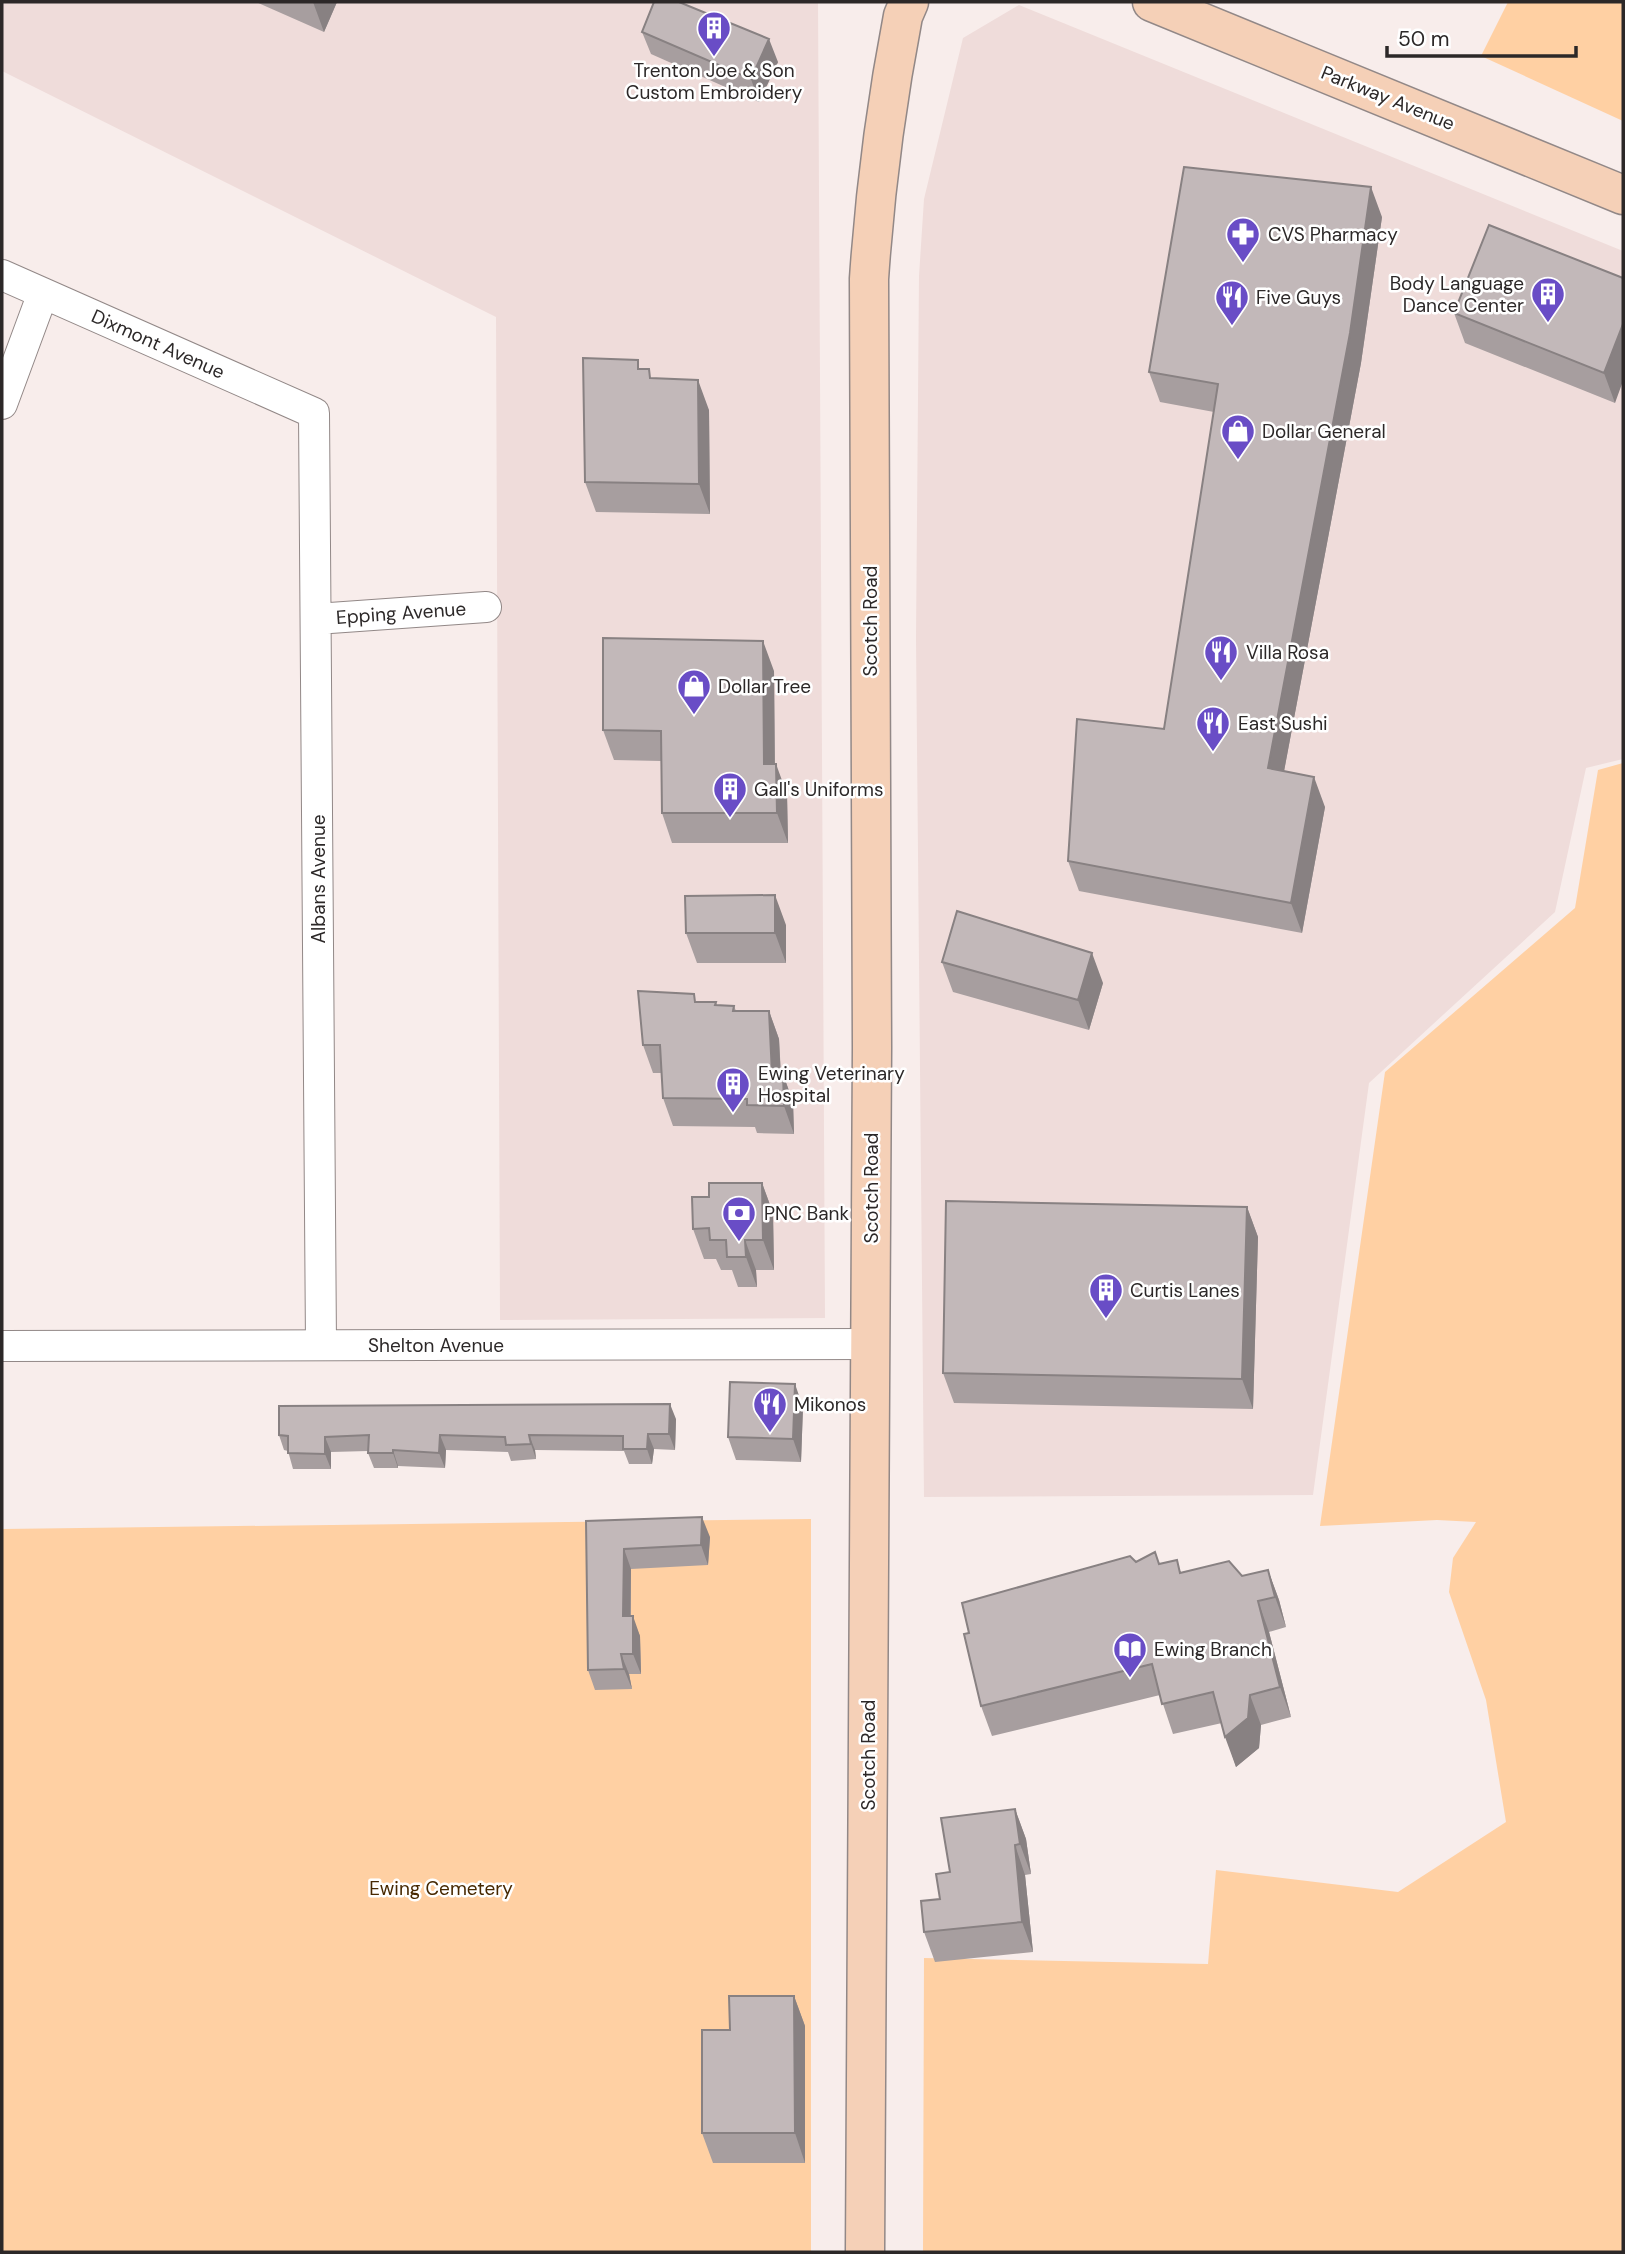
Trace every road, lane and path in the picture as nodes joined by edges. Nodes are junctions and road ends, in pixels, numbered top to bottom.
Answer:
1 (909, 2) edge
2 (1152, 2) edge
3 (1623, 195) edge
4 (2, 275) edge
5 (43, 293) junction
6 (2, 404) edge
7 (314, 413) joint
8 (486, 607) dead end
9 (316, 619) junction
10 (870, 1344) junction
11 (321, 1345) junction
12 (2, 1346) edge
13 (865, 2252) edge

1 - 10 main road, Scotch Road
2 - 3 main road, Parkway Avenue
4 - 5 street, Dixmont Avenue
5 - 6 street
5 - 7 street, Dixmont Avenue
7 - 9 street, Albans Avenue
8 - 9 street, Epping Avenue
9 - 11 street, Albans Avenue
10 - 11 street, Shelton Avenue
10 - 13 main road, Scotch Road
11 - 12 street, Shelton Avenue

